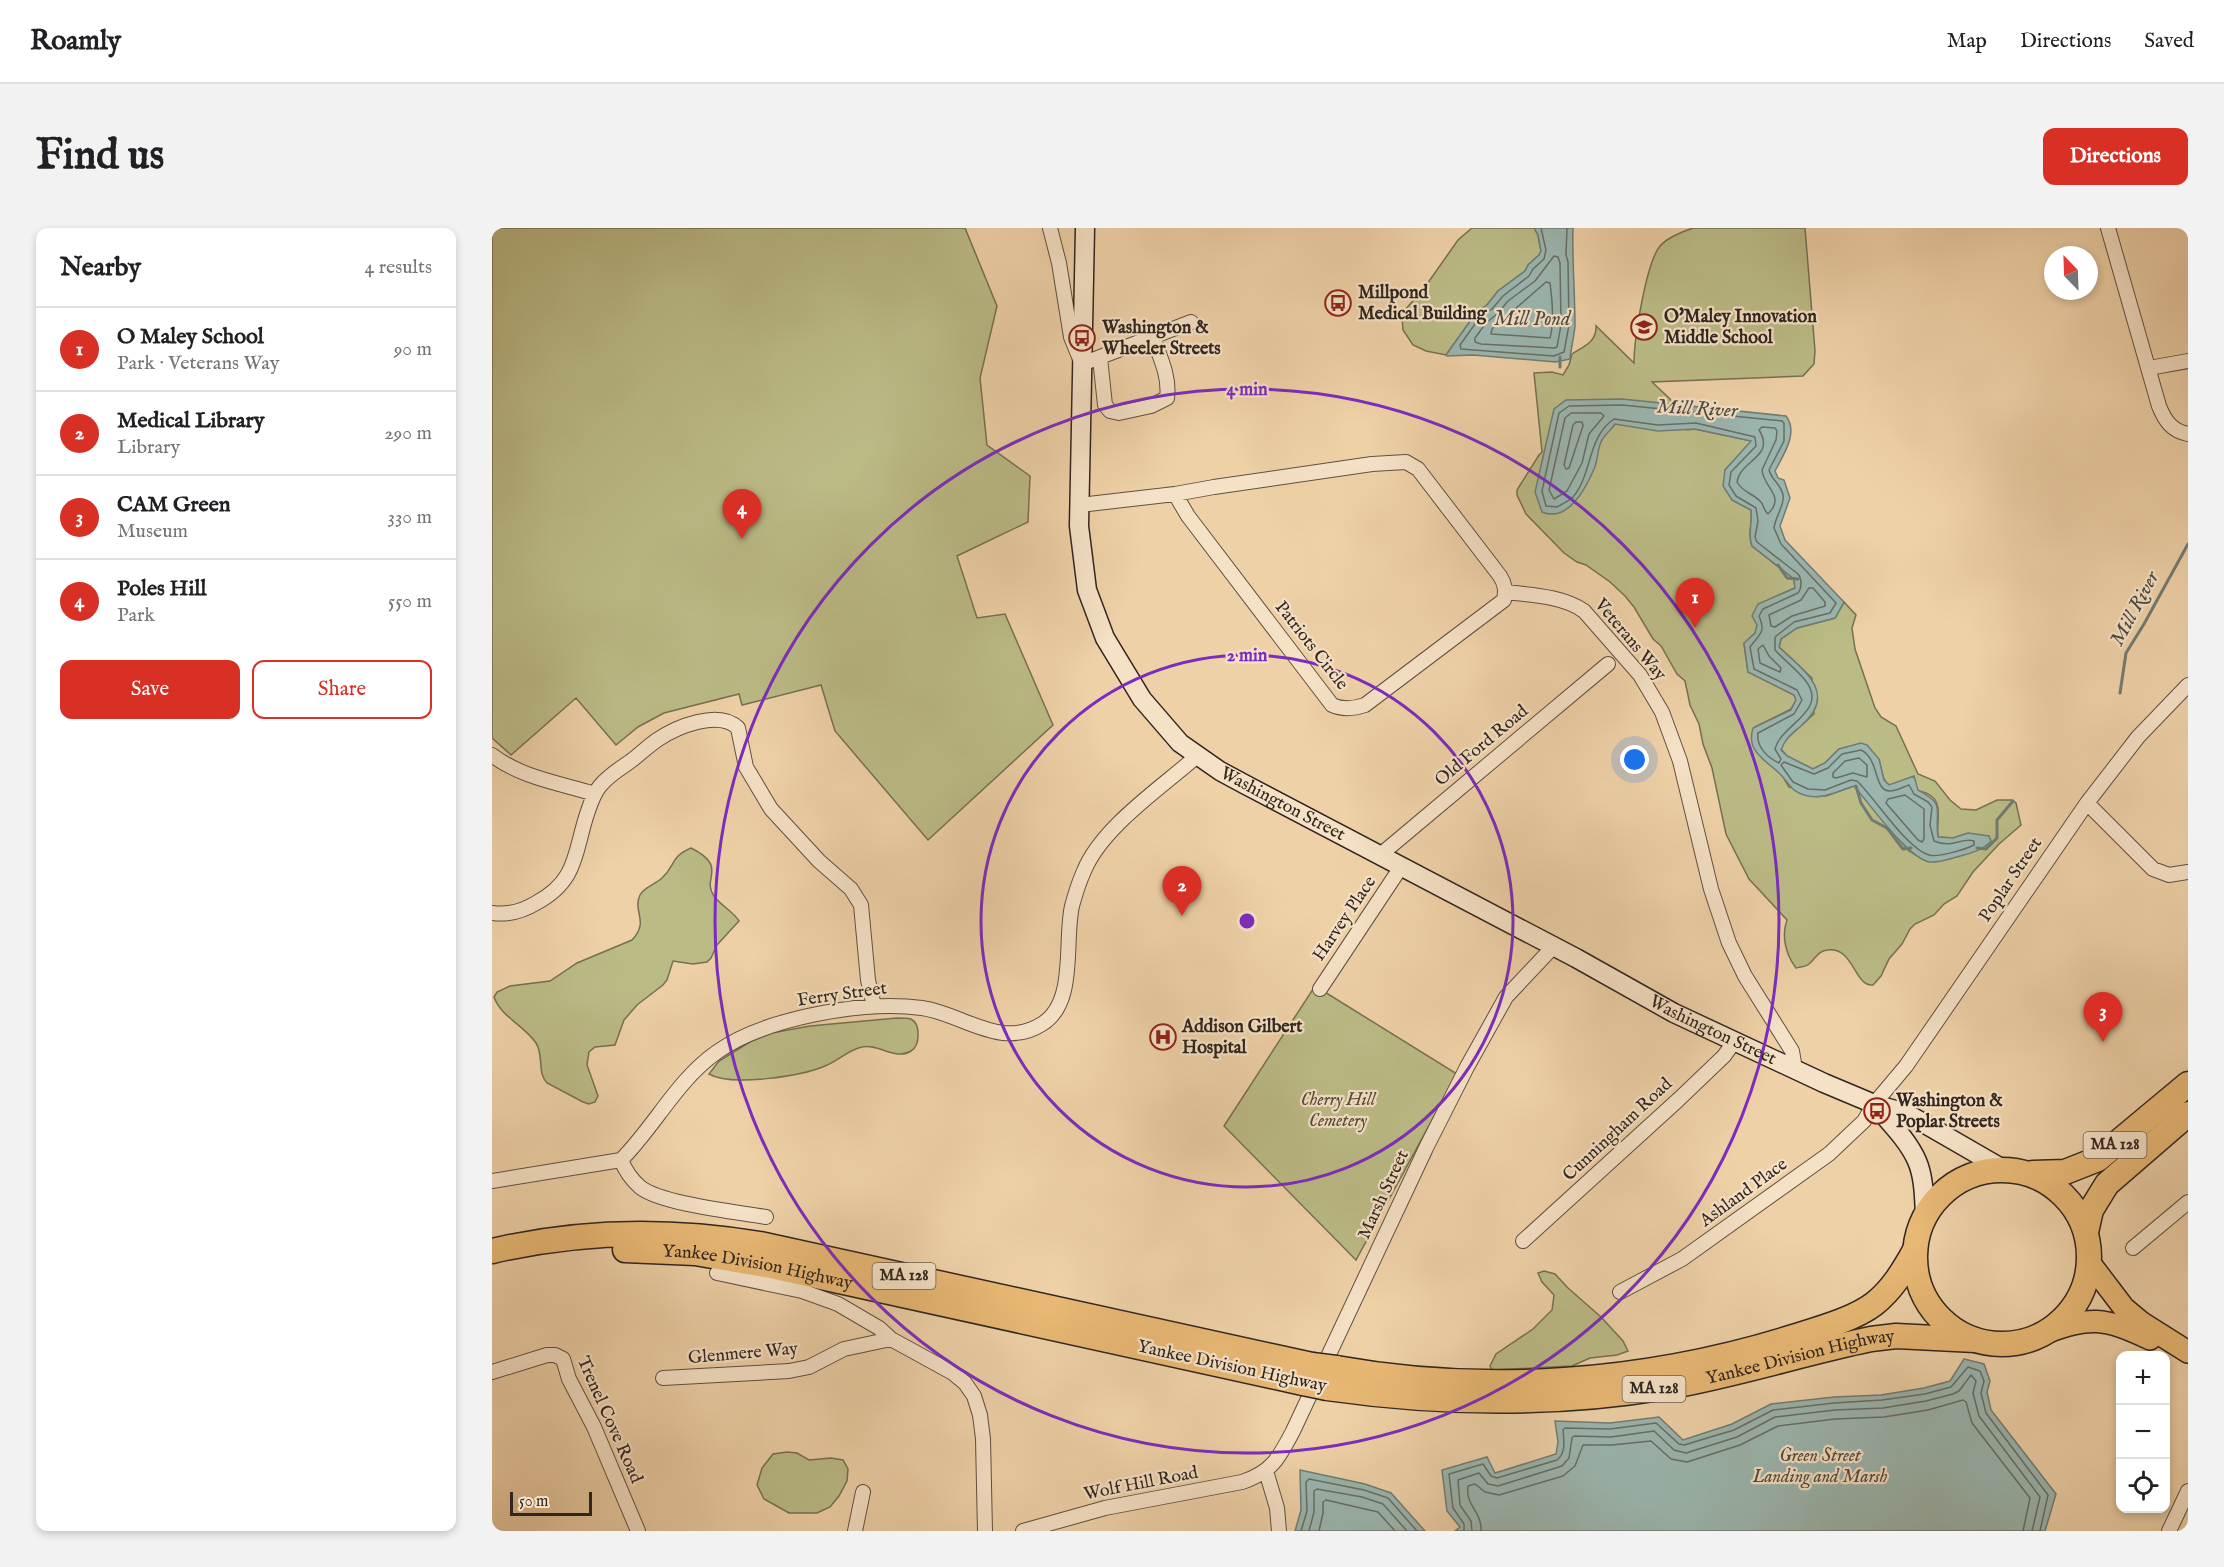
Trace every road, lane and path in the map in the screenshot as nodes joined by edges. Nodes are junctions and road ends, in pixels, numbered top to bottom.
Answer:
1 (1050, 228) edge
2 (1085, 228) edge
3 (2108, 228) edge
4 (1191, 322) dead end
5 (1153, 338) junction
6 (1100, 358) junction
7 (2188, 361) edge
8 (1082, 364) junction
9 (2149, 368) junction
10 (2188, 434) edge
11 (1175, 494) junction
12 (1080, 505) junction
13 (1506, 592) junction
14 (1608, 664) dead end
15 (2188, 686) edge
16 (492, 755) edge
17 (1197, 756) junction
18 (594, 794) junction
19 (2087, 802) junction
20 (1378, 856) junction
21 (1401, 867) junction
22 (2188, 872) edge
23 (492, 914) edge
24 (1554, 946) junction
25 (1320, 990) dead end
26 (874, 1006) junction
27 (1734, 1042) junction
28 (1795, 1069) junction
29 (2188, 1083) edge
30 (1874, 1104) junction
31 (2188, 1114) edge
32 (621, 1160) junction
33 (2003, 1169) junction
34 (2027, 1173) junction
35 (492, 1181) edge
36 (2188, 1202) edge
37 (1925, 1214) junction
38 (766, 1217) dead end
39 (2086, 1232) junction
40 (1523, 1241) dead end
41 (2133, 1248) dead end
42 (1915, 1250) junction
43 (492, 1251) edge
44 (2089, 1262) junction
45 (492, 1267) edge
46 (717, 1273) dead end
47 (1620, 1292) dead end
48 (2042, 1334) junction
49 (891, 1339) junction
50 (1976, 1340) junction
51 (2157, 1342) joint
52 (2188, 1352) edge
53 (2188, 1357) edge
54 (492, 1372) edge
55 (1307, 1374) junction
56 (663, 1378) dead end
57 (1332, 1378) junction
58 (1266, 1471) junction
59 (2188, 1491) edge
60 (863, 1492) dead end
61 (638, 1531) edge
62 (855, 1531) edge
63 (985, 1531) edge
64 (1023, 1531) edge
65 (1279, 1531) edge
66 (2169, 1531) edge

1 - 8 street
2 - 8 main road, Washington Street
3 - 9 street
4 - 5 street
5 - 6 street
5 - 6 street
6 - 8 street
7 - 9 street
8 - 12 main road, Washington Street
9 - 10 street
11 - 12 street
11 - 13 street
11 - 13 street, Patriots Circle
12 - 17 main road, Washington Street
13 - 28 street, Veterans Way
14 - 20 street, Old Ford Road
15 - 19 street, Poplar Street
16 - 18 street
17 - 20 main road, Washington Street
17 - 26 street, Ferry Street
18 - 23 street
18 - 26 street
19 - 22 street
19 - 30 street, Poplar Street
20 - 21 main road, Washington Street
21 - 24 main road, Washington Street
21 - 25 street, Harvey Place
24 - 27 main road, Washington Street
24 - 58 street, Marsh Street
26 - 32 street, Ferry Street
27 - 28 main road, Washington Street
27 - 40 street, Cunningham Road
28 - 30 main road, Washington Street
29 - 34 highway, MA 128
30 - 33 main road, Washington Street
30 - 37 main road, Washington Street
30 - 47 street, Ashland Place
31 - 39 highway, MA 128
32 - 35 street
32 - 38 street
33 - 34 highway, MA 128
33 - 37 highway, MA 128
34 - 39 highway
36 - 41 street
37 - 42 highway, MA 128
39 - 44 highway, MA 128
42 - 50 highway
42 - 57 highway, Yankee Division Highway / MA 128
43 - 55 highway, Yankee Division Highway / MA 128
44 - 48 highway, MA 128
44 - 52 main road
45 - 55 highway, Yankee Division Highway / MA 128
46 - 49 street
48 - 50 highway, MA 128
48 - 51 main road
49 - 56 street, Glenmere Way
49 - 63 street
50 - 57 highway, Yankee Division Highway / MA 128
51 - 53 main road
54 - 61 street, Trenel Cove Road
55 - 57 highway, Yankee Division Highway / MA 128, bridge
58 - 64 street, Wolf Hill Road
58 - 65 street
59 - 66 street
60 - 62 street

